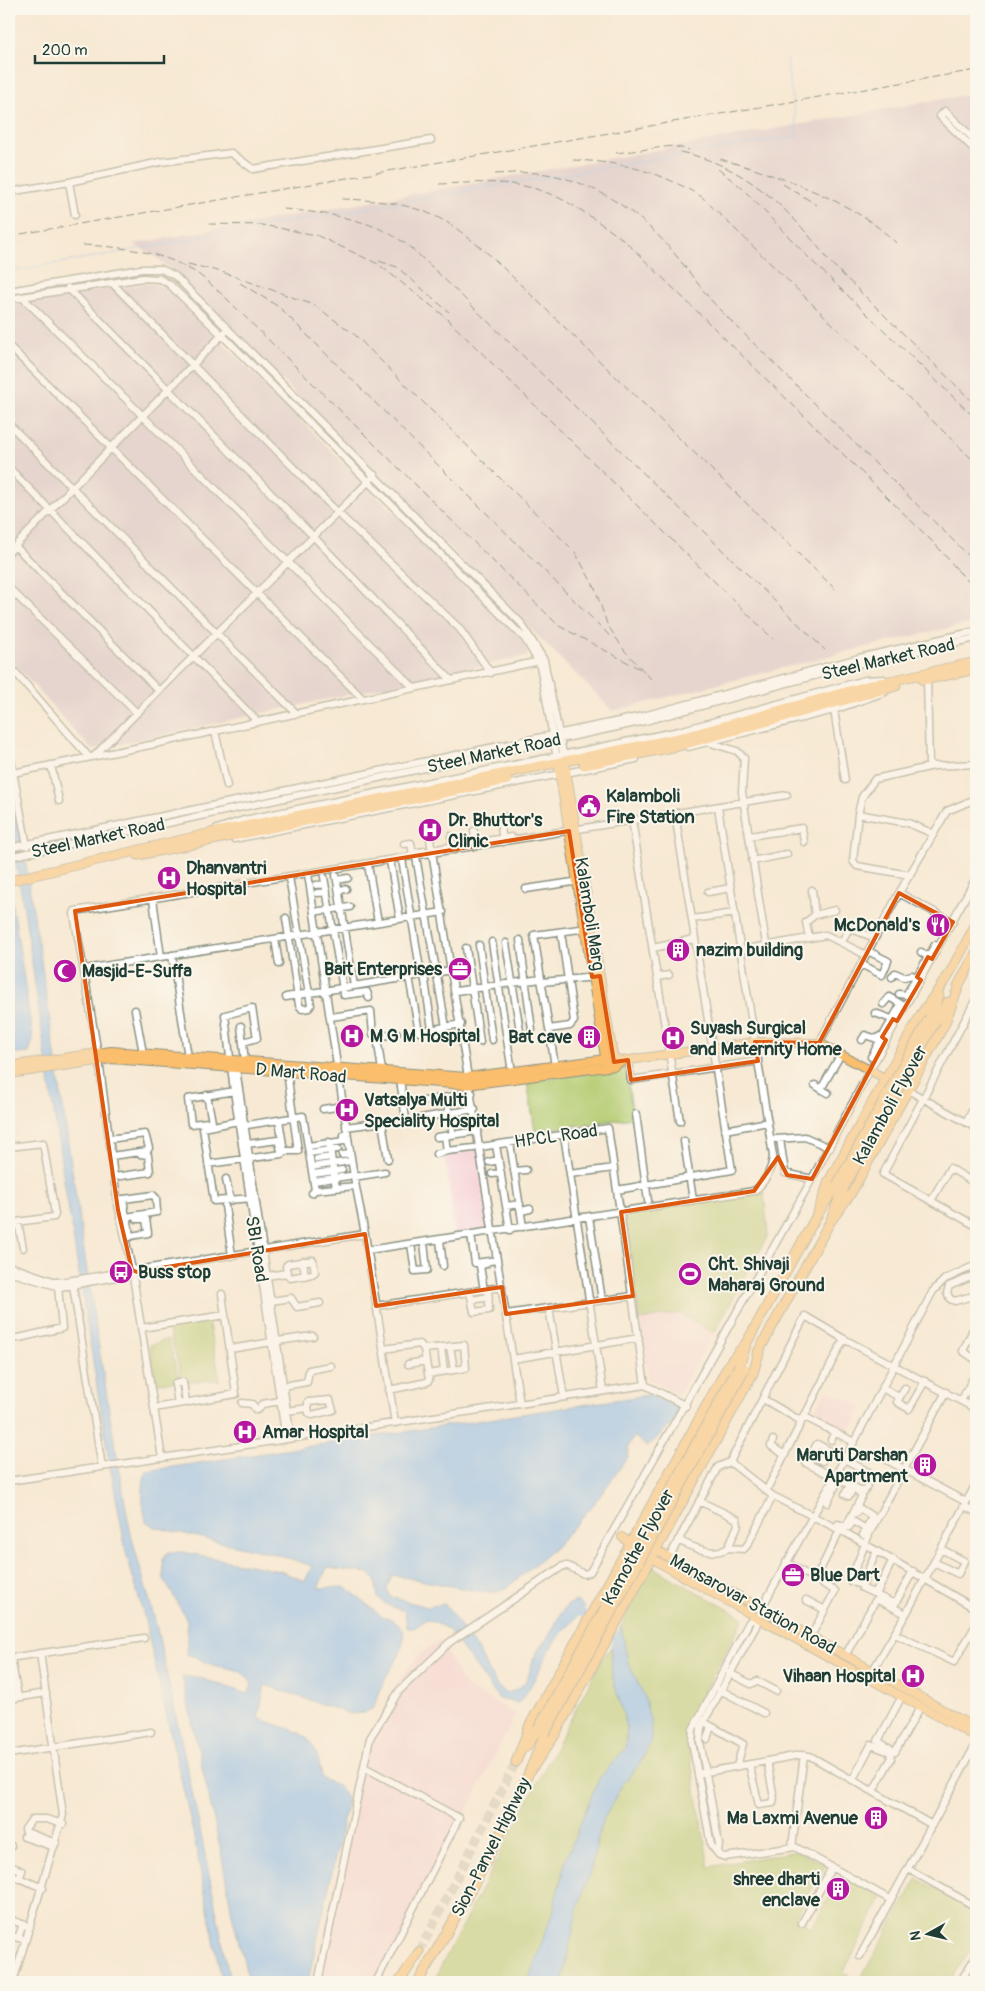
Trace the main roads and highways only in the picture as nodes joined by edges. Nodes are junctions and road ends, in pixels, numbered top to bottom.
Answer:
1 (976, 662) edge
2 (976, 669) edge
3 (903, 681) junction
4 (562, 766) junction
5 (38, 876) junction
6 (9, 881) edge
7 (9, 886) edge
8 (976, 924) edge
9 (976, 953) edge
10 (948, 976) junction
11 (960, 982) junction
12 (933, 1019) junction
13 (98, 1056) junction
14 (610, 1062) junction
15 (233, 1064) junction
16 (42, 1065) junction
17 (9, 1066) edge
18 (338, 1072) junction
19 (9, 1074) edge
20 (526, 1074) junction
21 (886, 1078) junction
22 (471, 1085) junction
23 (908, 1090) junction
24 (840, 1187) junction
25 (817, 1215) junction
26 (830, 1222) junction
27 (747, 1342) junction
28 (760, 1350) junction
29 (742, 1367) junction
30 (622, 1537) road end
31 (631, 1541) junction
32 (652, 1554) junction
33 (759, 1612) junction
34 (976, 1728) edge
35 (542, 1731) junction
36 (976, 1737) edge
37 (531, 1770) junction
38 (432, 1959) junction
39 (399, 1982) edge
40 (406, 1982) edge
41 (418, 1982) edge
42 (424, 1982) edge

1 - 3 highway
2 - 3 highway
3 - 4 highway
4 - 5 highway
4 - 14 main road, Kalamboli Marg
5 - 6 highway
5 - 7 highway
8 - 10 highway
9 - 11 highway
10 - 12 highway
10 - 21 highway
11 - 12 highway
11 - 23 highway
12 - 24 highway, Kalamboli Flyover, bridge
13 - 15 main road, D Mart Road
13 - 15 main road, D Mart Road
13 - 16 main road, D Mart Road
14 - 20 main road, D Mart Road
14 - 20 main road, D Mart Road
14 - 21 main road, D Mart Road
15 - 18 main road, D Mart Road
15 - 18 main road, D Mart Road
16 - 17 main road, D Mart Road
16 - 19 main road, D Mart Road
18 - 22 main road, D Mart Road
18 - 22 main road, D Mart Road
20 - 22 main road, D Mart Road
20 - 22 main road, D Mart Road
21 - 23 main road, D Mart Road
21 - 25 highway
23 - 26 highway
24 - 25 highway
24 - 26 highway
25 - 27 highway
26 - 28 highway
27 - 29 highway
27 - 31 highway
28 - 29 highway
28 - 32 highway
29 - 35 highway, Kamothe Flyover, bridge
30 - 31 main road, Mansarovar Station Road
31 - 32 main road, Mansarovar Station Road
31 - 35 highway, Sion-Panvel Highway
32 - 33 main road, Mansarovar Station Road
32 - 33 main road, Mansarovar Station Road
32 - 37 highway
33 - 34 main road, Mansarovar Station Road
33 - 36 main road, Mansarovar Station Road
35 - 37 highway, Sion-Panvel Highway
37 - 38 highway, Sion-Panvel Highway
38 - 41 highway
38 - 42 highway
39 - 40 highway

